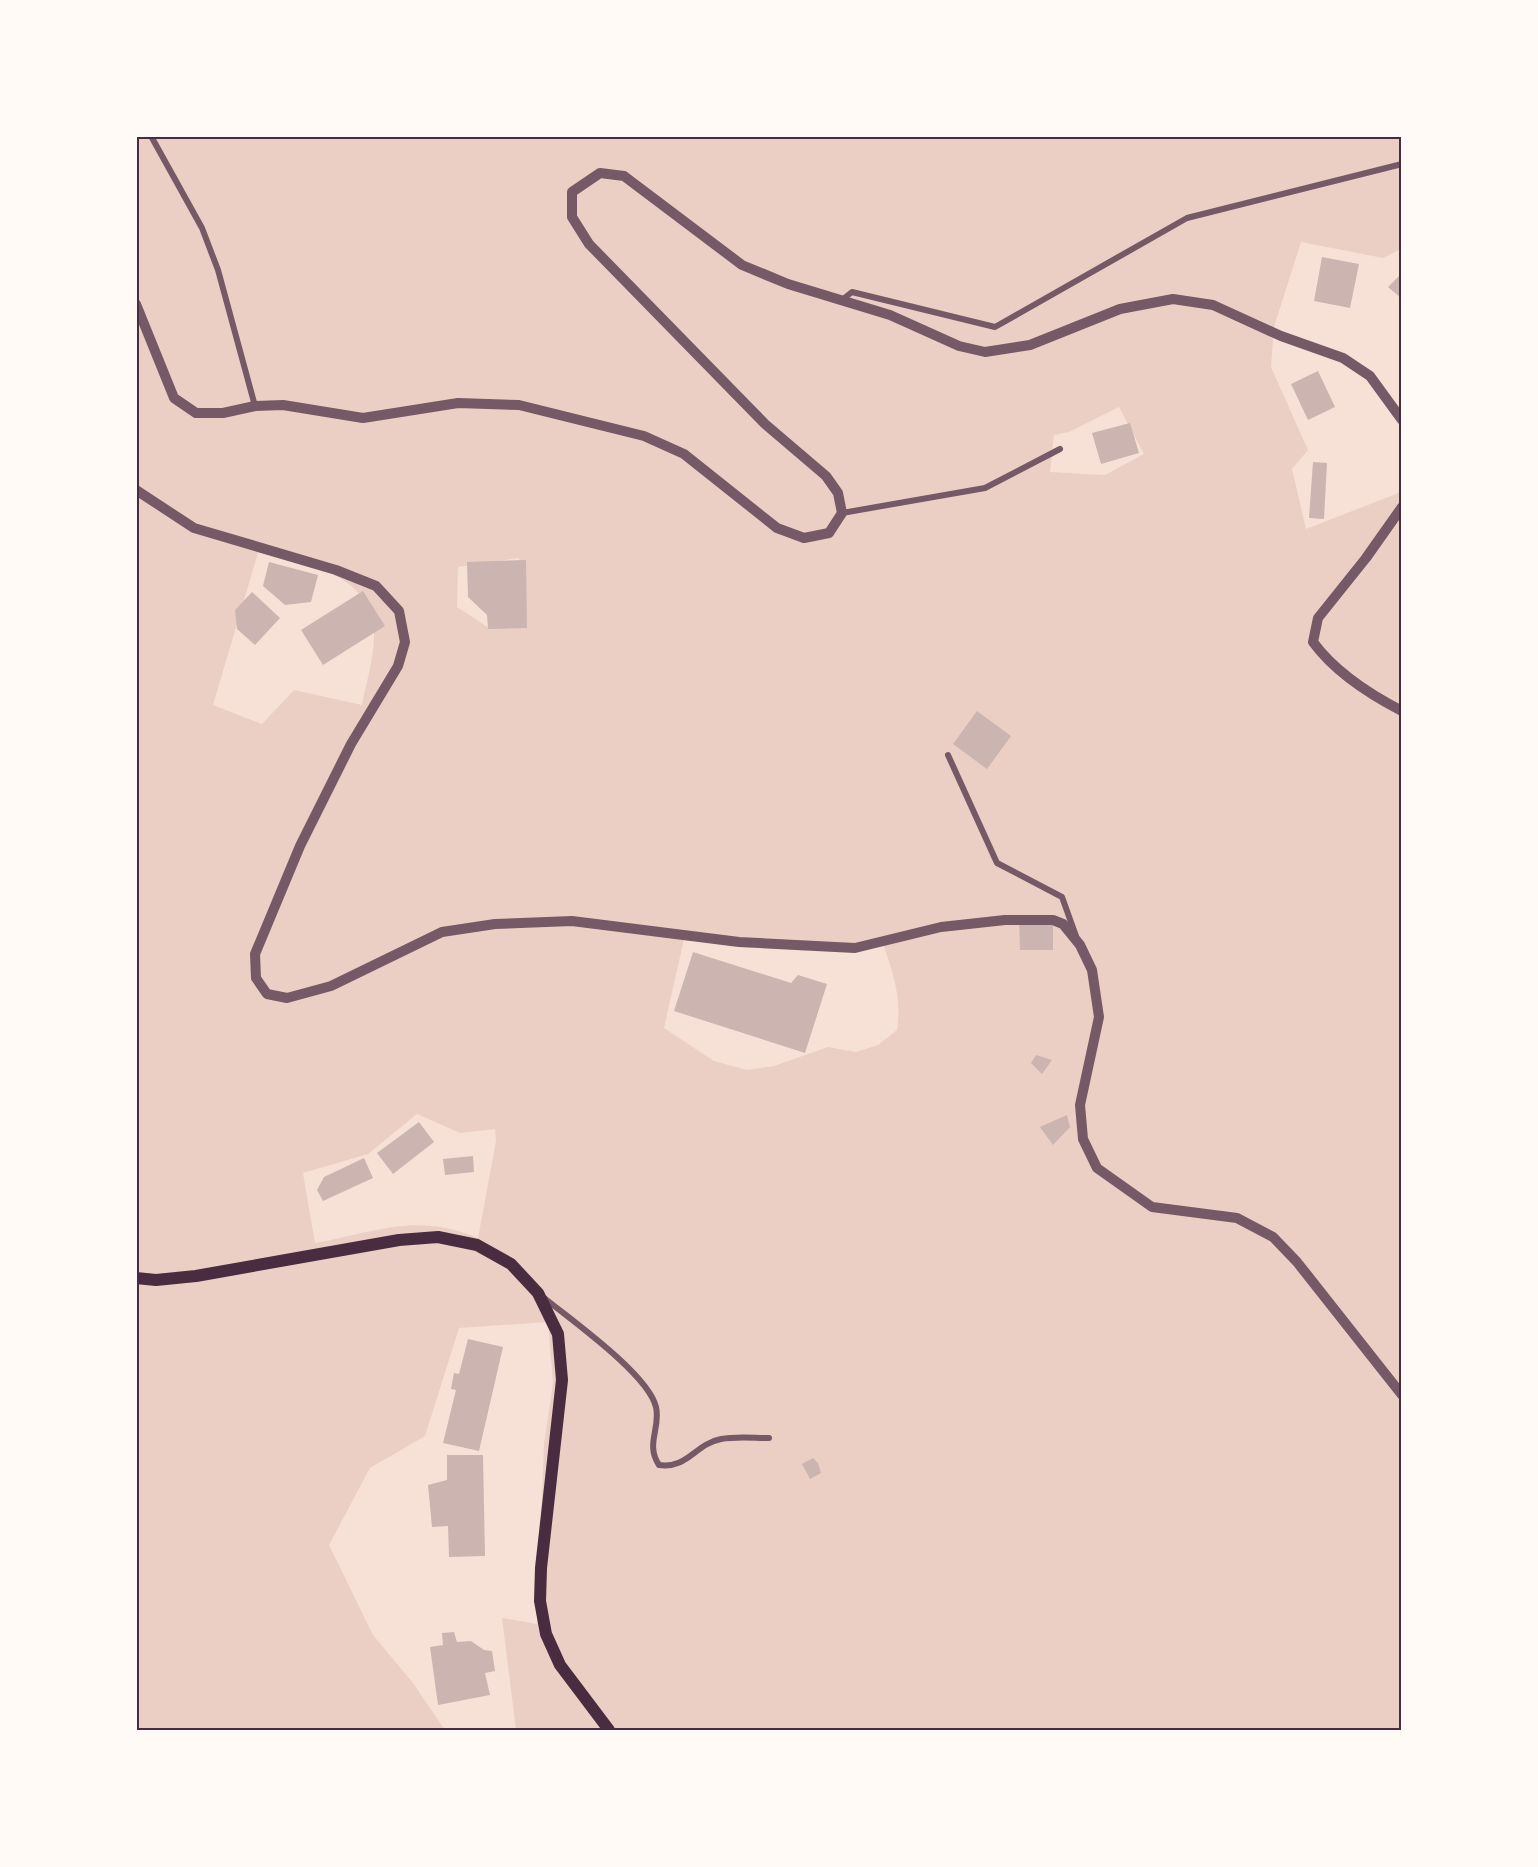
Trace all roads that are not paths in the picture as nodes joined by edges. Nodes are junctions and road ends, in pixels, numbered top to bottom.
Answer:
1 (151, 136) edge
2 (1401, 164) edge
3 (842, 300) junction
4 (136, 304) edge
5 (255, 406) junction
6 (1401, 420) edge
7 (1060, 449) dead end
8 (136, 490) edge
9 (1401, 507) edge
10 (842, 513) junction
11 (1401, 711) edge
12 (948, 755) dead end
13 (1080, 945) junction
14 (136, 1278) edge
15 (538, 1293) junction
16 (1401, 1395) edge
17 (769, 1438) dead end
18 (609, 1731) edge

1 - 5 street
2 - 3 street
3 - 6 street
3 - 10 street
4 - 5 street
5 - 10 street
7 - 10 street
8 - 13 street
9 - 11 street
12 - 13 street
13 - 16 street
14 - 15 main road
15 - 17 street
15 - 18 main road

